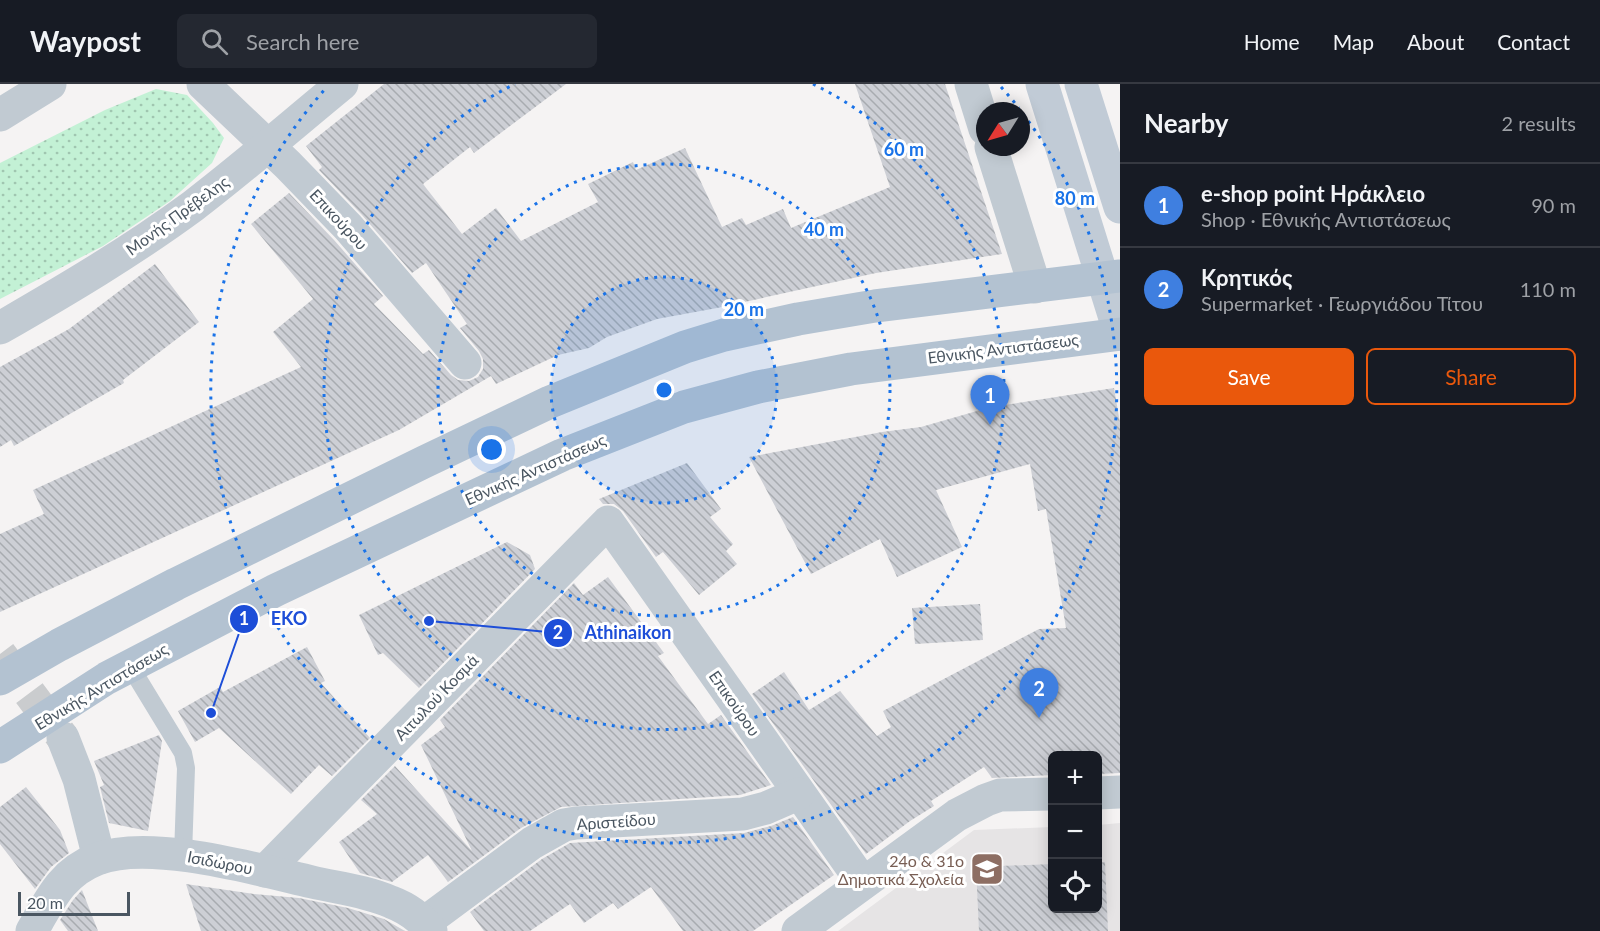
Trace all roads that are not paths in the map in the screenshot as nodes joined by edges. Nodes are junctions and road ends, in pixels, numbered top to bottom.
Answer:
1 (51, 84) edge
2 (203, 84) edge
3 (342, 84) edge
4 (971, 84) edge
5 (1042, 84) edge
6 (1081, 84) edge
7 (977, 102) edge
8 (0, 116) edge
9 (268, 146) junction
10 (994, 156) edge
11 (1120, 207) edge
12 (1111, 277) edge
13 (1035, 287) junction
14 (0, 328) edge
15 (1120, 334) edge
16 (465, 363) dead end
17 (608, 522) joint
18 (130, 666) junction
19 (0, 679) edge
20 (63, 738) tunnel mouth
21 (0, 747) edge
22 (1120, 792) edge
23 (1102, 793) edge
24 (798, 794) junction
25 (1048, 794) edge
26 (183, 855) junction
27 (99, 858) junction
28 (265, 871) junction
29 (863, 883) junction
30 (428, 927) edge
31 (32, 931) edge
32 (798, 931) edge

1 - 8 street
2 - 9 street, Επικούρου
3 - 9 street, Μονής Πρέβελης
4 - 7 street
5 - 12 street
6 - 11 street
9 - 14 street, Μονής Πρέβελης
9 - 16 street, Επικούρου
10 - 13 street
12 - 13 main road
12 - 15 street
13 - 19 main road
15 - 18 main road, Εθνικής Αντιστάσεως
17 - 24 street, Επικούρου
17 - 28 street, Αιτωλού Κοσμά
18 - 21 main road, Εθνικής Αντιστάσεως
18 - 26 lane
20 - 27 street
22 - 23 street
24 - 29 street, Επικούρου
24 - 30 street, Αριστείδου
25 - 29 street
26 - 27 street, Ισιδώρου
26 - 28 street, Ισιδώρου
27 - 31 street, Ισιδώρου
28 - 30 street, Ισιδώρου
29 - 32 street

